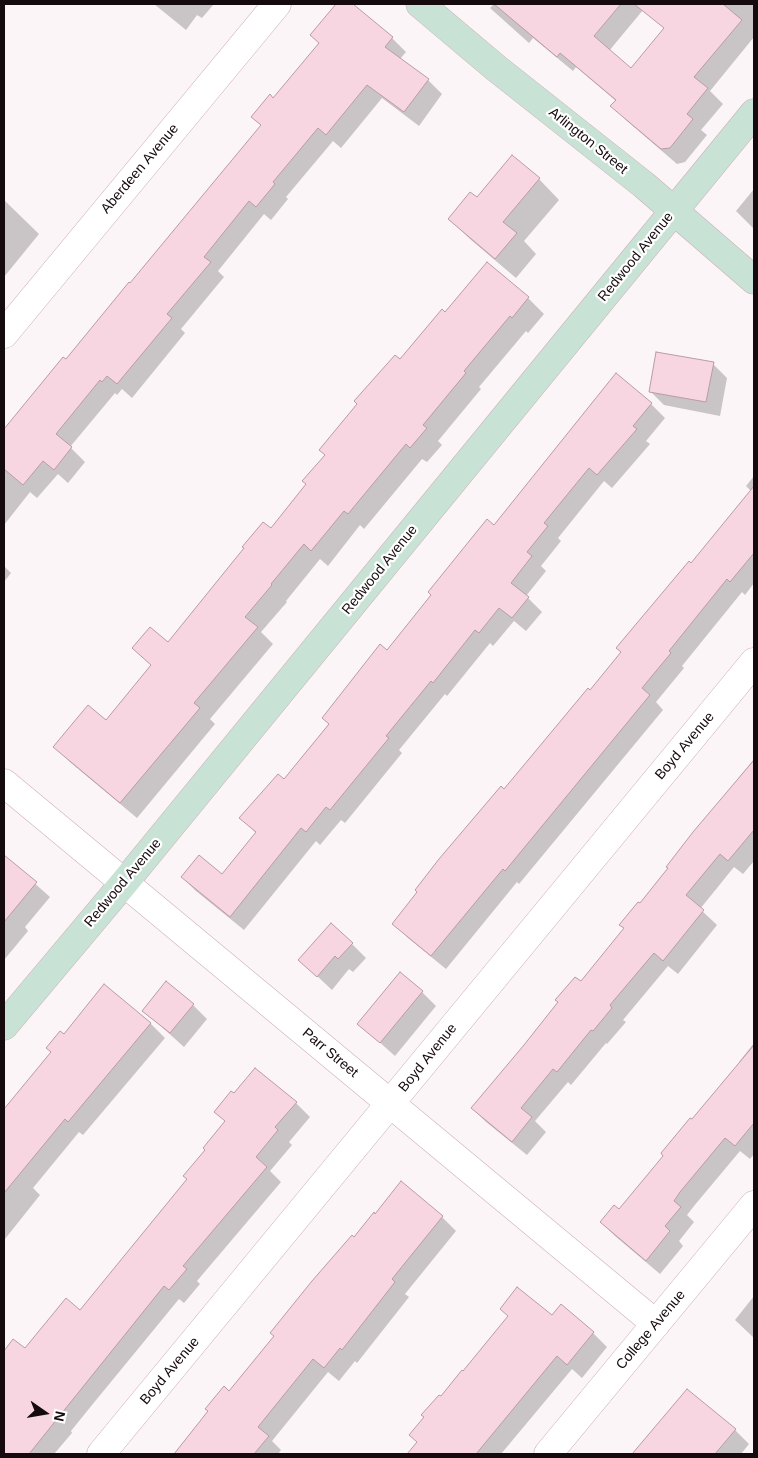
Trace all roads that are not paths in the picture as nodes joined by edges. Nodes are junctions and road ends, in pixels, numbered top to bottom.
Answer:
1 (277, 4) edge
2 (420, 4) edge
3 (754, 113) edge
4 (673, 211) junction
5 (754, 280) edge
6 (4, 334) edge
7 (754, 662) edge
8 (4, 783) edge
9 (124, 883) junction
10 (4, 1026) edge
11 (391, 1103) junction
12 (754, 1205) edge
13 (656, 1324) junction
14 (101, 1454) edge
15 (548, 1454) edge

1 - 6 street, Aberdeen Avenue
2 - 4 street, Arlington Street
3 - 4 street, Redwood Avenue
4 - 5 street, Arlington Street
4 - 9 street, Redwood Avenue
7 - 11 street, Boyd Avenue
8 - 9 street, Parr Street
9 - 10 street, Redwood Avenue
9 - 11 street, Parr Street
11 - 13 street, Parr Street
11 - 14 street, Boyd Avenue
12 - 13 street, College Avenue
13 - 15 street, College Avenue

